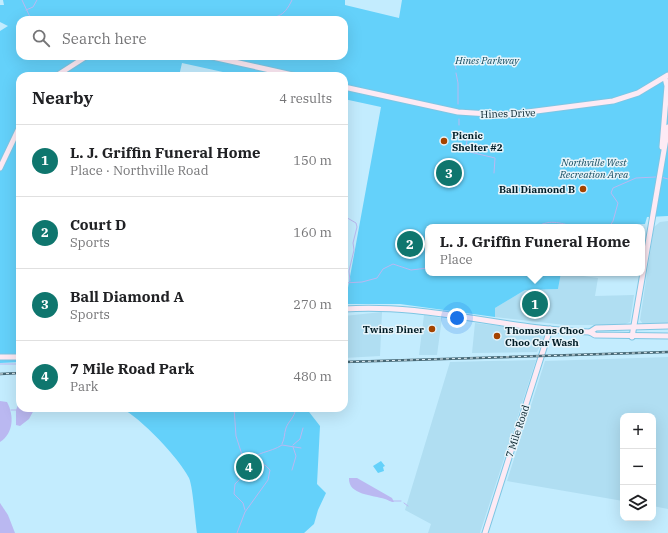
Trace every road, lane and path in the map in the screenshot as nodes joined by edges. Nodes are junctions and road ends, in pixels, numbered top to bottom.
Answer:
1 (81, 60) edge
2 (226, 60) edge
3 (62, 72) edge
4 (279, 72) edge
5 (666, 76) edge
6 (348, 88) edge
7 (668, 127) edge
8 (16, 134) edge
9 (662, 160) junction
10 (0, 168) edge
11 (645, 261) edge
12 (642, 276) edge
13 (348, 309) edge
14 (668, 326) edge
15 (634, 327) junction
16 (550, 329) junction
17 (590, 332) junction
18 (668, 336) edge
19 (632, 337) junction
20 (0, 357) edge
21 (16, 357) edge
22 (485, 533) edge

1 - 3 street
2 - 4 street
5 - 6 street, Hines Drive
5 - 9 street
7 - 9 street
8 - 10 street
9 - 11 street
12 - 15 street
13 - 16 street
14 - 15 street
15 - 17 street
15 - 19 street
16 - 17 street
16 - 22 street, 7 Mile Road
17 - 19 street
18 - 19 street
20 - 21 street

